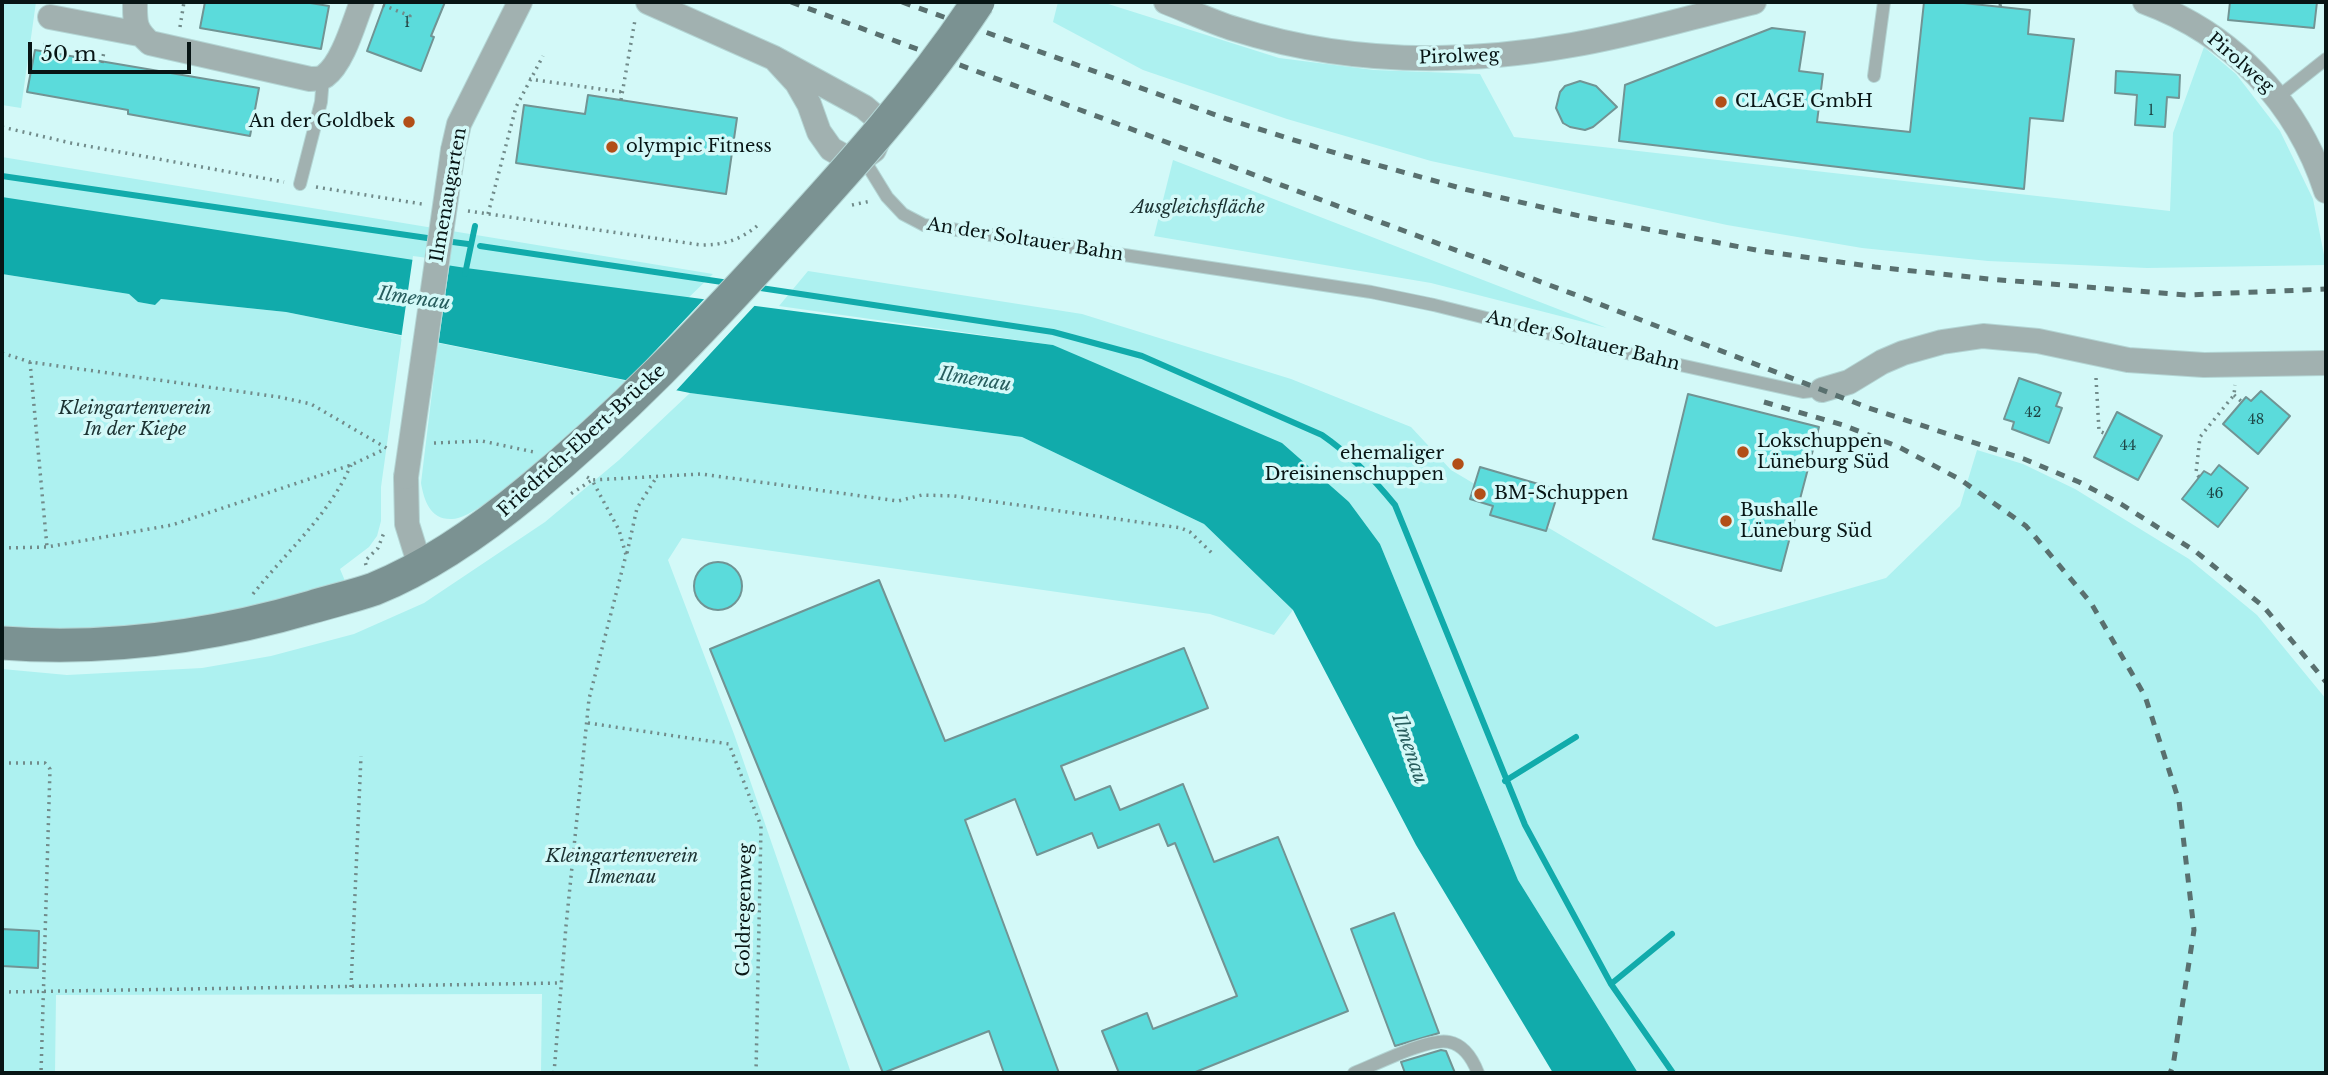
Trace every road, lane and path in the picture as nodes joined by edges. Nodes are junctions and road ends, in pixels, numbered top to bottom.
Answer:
1 (135, 2) edge
2 (362, 2) edge
3 (373, 2) edge
4 (520, 2) edge
5 (978, 2) edge
6 (1166, 2) edge
7 (1754, 2) edge
8 (1884, 2) edge
9 (2145, 2) edge
10 (641, 11) edge
11 (50, 17) dead end
12 (407, 23) dead end
13 (139, 34) junction
14 (543, 55) dead end
15 (775, 58) junction
16 (2326, 59) edge
17 (1874, 76) dead end
18 (323, 78) junction
19 (529, 79) junction
20 (622, 92) junction
21 (2278, 97) junction
22 (621, 100) dead end
23 (2, 128) edge
24 (863, 158) junction
25 (2322, 164) edge
26 (300, 184) junction
27 (2326, 191) edge
28 (434, 206) dead end
29 (461, 210) dead end
30 (488, 214) junction
31 (743, 237) dead end
32 (2, 353) edge
33 (2095, 353) junction
34 (30, 362) junction
35 (2326, 363) edge
36 (2235, 364) junction
37 (1822, 390) joint
38 (2234, 395) junction
39 (2242, 401) dead end
40 (2106, 434) dead end
41 (423, 444) dead end
42 (398, 448) dead end
43 (386, 449) junction
44 (538, 454) dead end
45 (351, 465) junction
46 (580, 473) dead end
47 (2199, 477) dead end
48 (656, 478) junction
49 (592, 480) junction
50 (386, 522) dead end
51 (47, 547) junction
52 (2, 548) edge
53 (626, 555) junction
54 (1214, 555) dead end
55 (420, 566) junction
56 (374, 589) junction
57 (248, 599) dead end
58 (2, 643) edge
59 (588, 723) junction
60 (361, 756) dead end
61 (2, 763) edge
62 (561, 984) junction
63 (351, 987) junction
64 (42, 991) junction
65 (2, 992) edge
66 (41, 1073) edge
67 (554, 1073) edge
68 (756, 1073) edge
69 (1354, 1073) edge
70 (1478, 1073) edge

1 - 13 street
2 - 18 street
3 - 12 path
4 - 55 street, Ilmenaugarten, bridge
5 - 55 main road, Friedrich-Ebert-Brücke, bridge
6 - 7 street, Pirolweg
8 - 17 lane
9 - 21 street, Pirolweg
10 - 15 street
10 - 20 path
11 - 13 street
13 - 18 street
14 - 19 path
15 - 24 street
15 - 24 street
16 - 21 lane
18 - 26 lane
19 - 20 path
19 - 30 path
20 - 22 path
21 - 25 street, Pirolweg
23 - 26 path
24 - 37 lane, An der Soltauer Bahn
25 - 27 street, Pirolweg
26 - 28 path
29 - 30 path
30 - 31 path
32 - 34 path
33 - 36 street, An der Soltauer Bahn
33 - 37 street, An der Soltauer Bahn
33 - 40 path
34 - 43 path
34 - 51 path
35 - 36 street, An der Soltauer Bahn
36 - 38 path
38 - 39 path
38 - 47 path
41 - 44 path
42 - 43 path
43 - 45 path
45 - 51 path
45 - 57 path
46 - 49 path
48 - 49 path
48 - 53 path
48 - 54 path
49 - 53 path
50 - 56 path
51 - 52 path
53 - 59 path
55 - 56 main road, Friedrich-Ebert-Brücke
56 - 58 main road, Friedrich-Ebert-Brücke
59 - 62 path
59 - 68 path, Goldregenweg
60 - 63 path
61 - 64 path
62 - 63 path
62 - 67 path
63 - 64 path
64 - 65 path
64 - 66 path
69 - 70 lane

